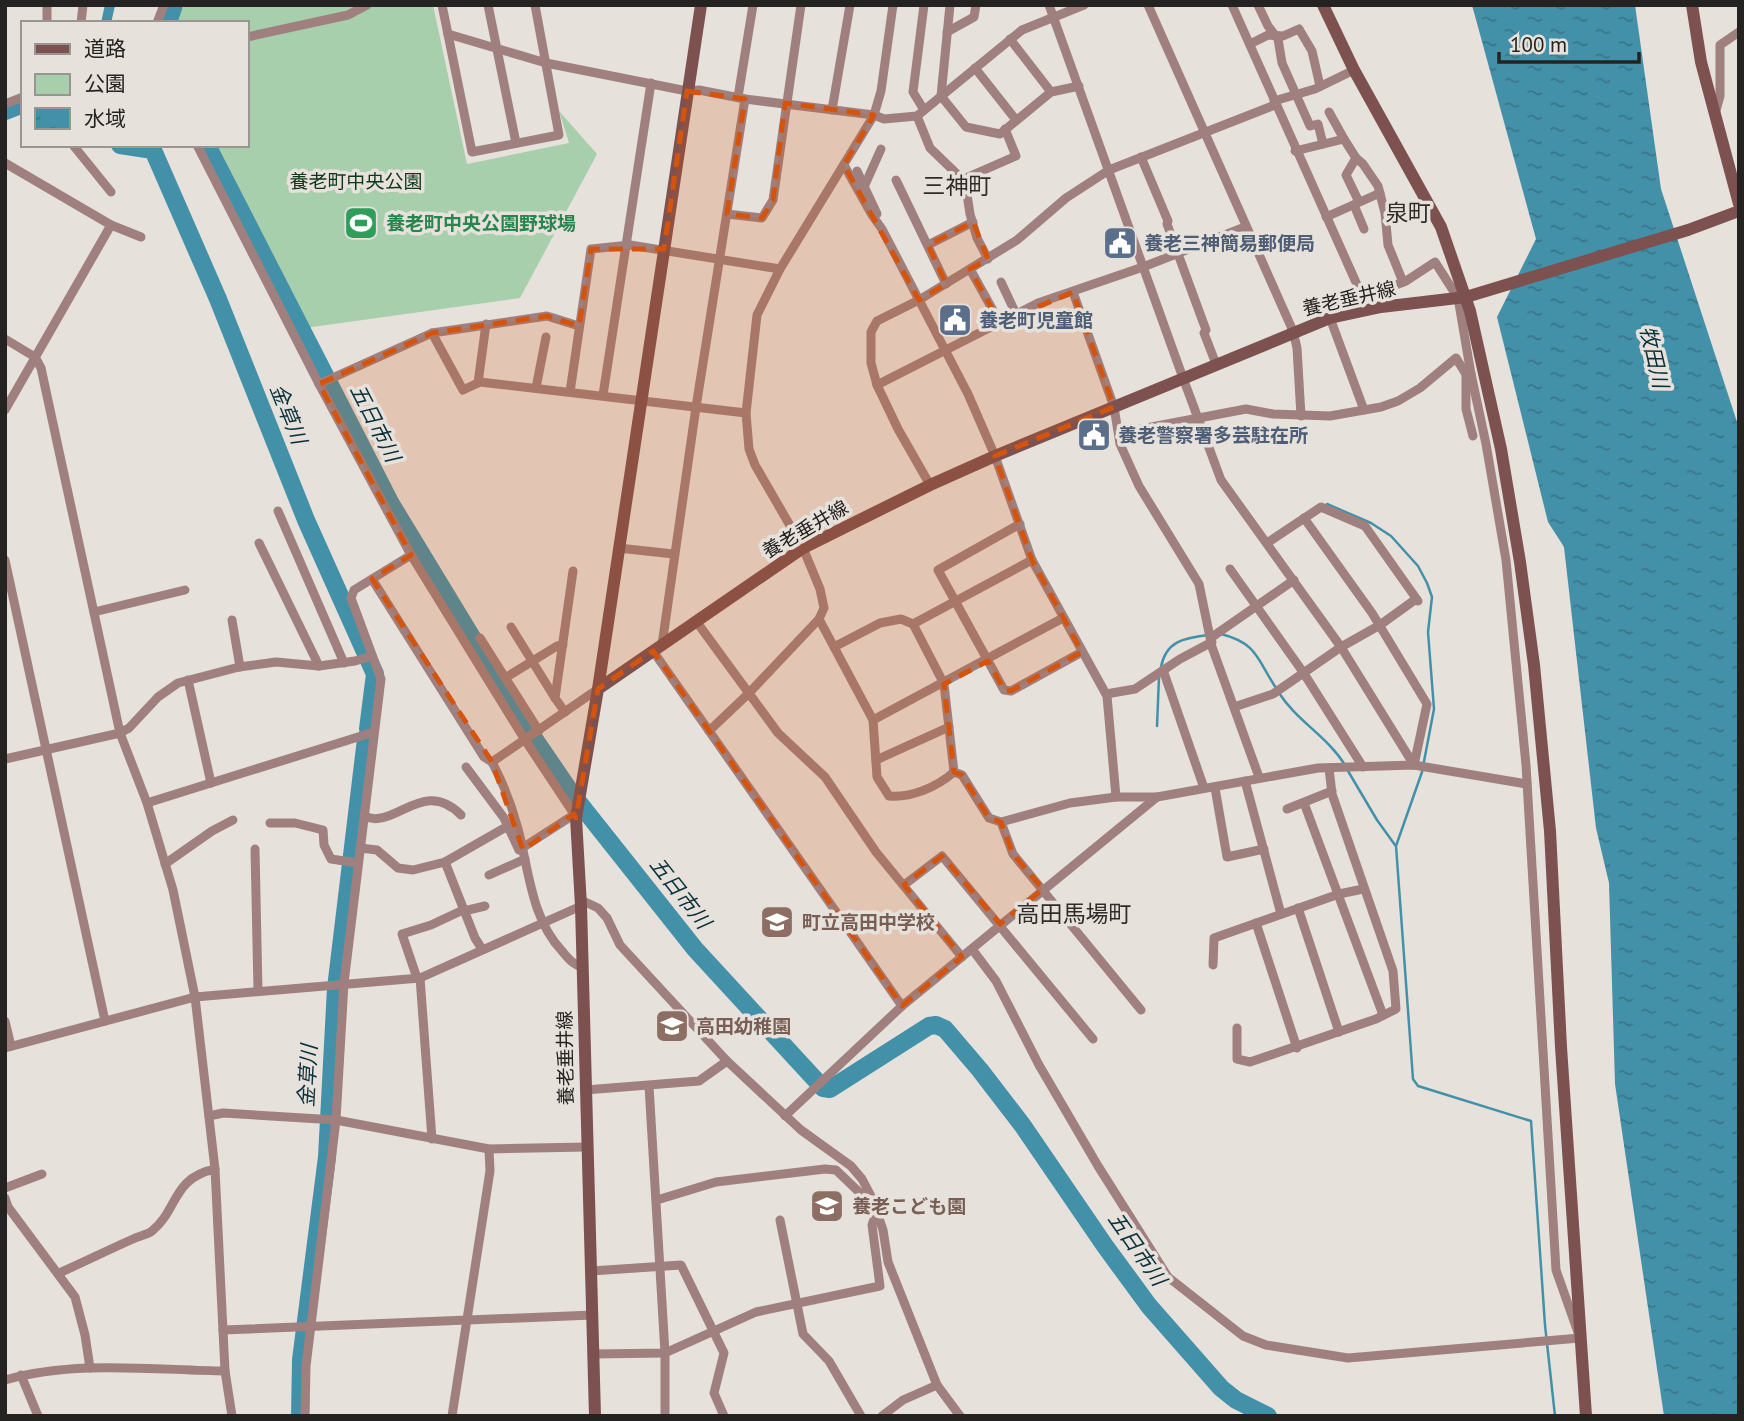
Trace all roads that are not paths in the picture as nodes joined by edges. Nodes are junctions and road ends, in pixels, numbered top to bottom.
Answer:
1 (367, 5) edge
2 (442, 5) edge
3 (488, 5) edge
4 (535, 5) edge
5 (701, 5) edge
6 (752, 5) edge
7 (801, 5) edge
8 (849, 5) edge
9 (893, 5) edge
10 (924, 5) edge
11 (950, 5) edge
12 (976, 5) edge
13 (1049, 5) edge
14 (1084, 5) edge
15 (1148, 5) edge
16 (1232, 5) edge
17 (1258, 5) edge
18 (1323, 5) edge
19 (1692, 5) edge
20 (1054, 17) junction
21 (947, 32) junction
22 (1739, 33) edge
23 (448, 34) junction
24 (1275, 35) junction
25 (248, 37) edge
26 (1010, 39) junction
27 (1250, 44) junction
28 (496, 48) junction
29 (546, 63) junction
30 (975, 68) junction
31 (1354, 69) junction
32 (652, 83) junction
33 (1079, 86) junction
34 (1320, 86) junction
35 (687, 91) junction
36 (1051, 92) junction
37 (1295, 94) junction
38 (941, 96) junction
39 (741, 98) junction
40 (785, 103) junction
41 (1275, 103) junction
42 (832, 110) junction
43 (1329, 112) dead end
44 (920, 113) junction
45 (1715, 114) junction
46 (874, 115) junction
47 (1016, 120) junction
48 (1005, 129) junction
49 (1205, 132) junction
50 (1344, 139) junction
51 (516, 143) junction
52 (1323, 144) junction
53 (75, 147) edge
54 (198, 147) edge
55 (881, 149) dead end
56 (1296, 150) junction
57 (1141, 157) junction
58 (1356, 158) junction
59 (5, 163) edge
60 (844, 165) junction
61 (1109, 170) junction
62 (857, 171) dead end
63 (896, 180) dead end
64 (961, 180) junction
65 (864, 187) junction
66 (111, 192) dead end
67 (1380, 193) junction
68 (1356, 203) junction
69 (1739, 204) edge
70 (1739, 211) edge
71 (727, 214) junction
72 (1326, 218) junction
73 (876, 221) junction
74 (973, 222) junction
75 (111, 225) junction
76 (1245, 227) junction
77 (1364, 229) dead end
78 (142, 237) dead end
79 (626, 245) junction
80 (928, 245) junction
81 (664, 249) junction
82 (1178, 253) junction
83 (720, 258) junction
84 (988, 258) junction
85 (1143, 267) junction
86 (780, 269) junction
87 (970, 269) junction
88 (1000, 282) dead end
89 (1403, 282) junction
90 (946, 284) junction
91 (1073, 292) junction
92 (1462, 297) junction
93 (1363, 298) junction
94 (919, 300) junction
95 (1016, 314) junction
96 (1330, 318) junction
97 (1000, 323) junction
98 (486, 324) junction
99 (579, 326) junction
100 (1293, 331) junction
101 (432, 333) junction
102 (546, 337) dead end
103 (5, 339) edge
104 (944, 350) junction
105 (35, 357) junction
106 (1216, 364) junction
107 (1468, 374) junction
108 (1182, 378) junction
109 (478, 383) junction
110 (319, 384) junction
111 (877, 385) junction
112 (536, 388) junction
113 (570, 391) junction
114 (603, 395) junction
115 (641, 400) junction
116 (696, 407) junction
117 (1114, 407) junction
118 (5, 410) edge
119 (1364, 410) junction
120 (746, 413) junction
121 (1301, 416) junction
122 (1199, 417) junction
123 (1120, 433) junction
124 (1473, 436) dead end
125 (995, 456) junction
126 (930, 485) junction
127 (278, 511) dead end
128 (1304, 518) junction
129 (1020, 524) junction
130 (259, 543) dead end
131 (1267, 543) junction
132 (618, 548) junction
133 (803, 548) junction
134 (674, 554) junction
135 (411, 555) junction
136 (5, 560) edge
137 (1032, 560) junction
138 (1230, 569) dead end
139 (573, 571) dead end
140 (372, 579) junction
141 (1294, 580) junction
142 (185, 590) dead end
143 (954, 602) junction
144 (1256, 606) junction
145 (94, 612) junction
146 (1063, 618) junction
147 (819, 619) junction
148 (232, 620) dead end
149 (696, 621) junction
150 (913, 624) junction
151 (1380, 625) junction
152 (511, 627) dead end
153 (480, 638) dead end
154 (1212, 640) junction
155 (563, 645) junction
156 (1341, 647) junction
157 (658, 648) junction
158 (834, 648) junction
159 (1082, 652) junction
160 (368, 657) junction
161 (532, 661) junction
162 (988, 661) junction
163 (344, 663) junction
164 (319, 666) junction
165 (240, 667) junction
166 (1163, 670) junction
167 (1303, 672) junction
168 (505, 678) junction
169 (188, 680) junction
170 (944, 684) junction
171 (598, 689) junction
172 (748, 694) junction
173 (1106, 694) junction
174 (555, 698) junction
175 (1234, 707) junction
176 (565, 712) junction
177 (873, 720) junction
178 (949, 727) junction
179 (539, 731) junction
180 (709, 731) junction
181 (374, 732) junction
182 (120, 733) junction
183 (525, 740) junction
184 (48, 749) junction
185 (5, 759) edge
186 (876, 760) junction
187 (492, 762) junction
188 (1413, 765) junction
189 (466, 767) dead end
190 (1363, 767) junction
191 (1329, 768) junction
192 (954, 772) junction
193 (1259, 777) junction
194 (1245, 781) junction
195 (211, 783) junction
196 (1527, 784) junction
197 (1210, 788) junction
198 (1332, 791) junction
199 (1116, 797) junction
200 (1157, 797) junction
201 (147, 803) junction
202 (1304, 803) junction
203 (1287, 809) dead end
204 (576, 813) junction
205 (461, 815) dead end
206 (364, 816) junction
207 (233, 820) dead end
208 (1001, 822) junction
209 (270, 823) dead end
210 (508, 826) junction
211 (360, 848) junction
212 (255, 849) dead end
213 (1264, 849) junction
214 (524, 854) junction
215 (353, 862) junction
216 (445, 862) junction
217 (165, 864) junction
218 (489, 876) dead end
219 (904, 885) junction
220 (1363, 889) junction
221 (1043, 890) junction
222 (1339, 894) junction
223 (581, 903) junction
224 (485, 906) dead end
225 (1298, 908) junction
226 (463, 910) junction
227 (1281, 914) junction
228 (542, 922) junction
229 (1255, 923) junction
230 (1000, 924) junction
231 (482, 949) junction
232 (972, 949) junction
233 (962, 957) junction
234 (1213, 965) dead end
235 (583, 967) junction
236 (419, 978) junction
237 (344, 983) junction
238 (258, 991) junction
239 (195, 997) junction
240 (902, 1006) junction
241 (1141, 1010) dead end
242 (1383, 1015) junction
243 (5, 1021) edge
244 (106, 1021) junction
245 (1237, 1028) dead end
246 (1339, 1032) junction
247 (1093, 1039) dead end
248 (8, 1047) edge
249 (1297, 1048) junction
250 (727, 1061) junction
251 (649, 1086) junction
252 (585, 1090) junction
253 (209, 1116) junction
254 (785, 1116) junction
255 (336, 1120) junction
256 (432, 1139) junction
257 (587, 1147) junction
258 (489, 1149) junction
259 (215, 1169) junction
260 (41, 1174) dead end
261 (5, 1188) edge
262 (5, 1198) edge
263 (872, 1198) junction
264 (657, 1200) junction
265 (877, 1211) junction
266 (780, 1220) dead end
267 (660, 1267) junction
268 (591, 1271) junction
269 (59, 1273) junction
270 (796, 1302) junction
271 (593, 1315) junction
272 (465, 1321) junction
273 (311, 1327) junction
274 (223, 1330) junction
275 (713, 1332) junction
276 (1580, 1338) junction
277 (665, 1353) junction
278 (594, 1354) junction
279 (90, 1368) junction
280 (225, 1371) junction
281 (21, 1375) junction
282 (5, 1380) edge
283 (937, 1385) junction
284 (38, 1416) edge
285 (232, 1416) edge
286 (305, 1416) edge
287 (452, 1416) edge
288 (595, 1416) edge
289 (665, 1416) edge
290 (724, 1416) edge
291 (861, 1416) edge
292 (882, 1416) edge
293 (960, 1416) edge
294 (1586, 1416) edge

1 - 25 street
2 - 23 street
3 - 28 street
4 - 29 street
5 - 35 street
6 - 39 street
7 - 40 street
8 - 42 street
9 - 46 street
10 - 44 street
11 - 21 street
12 - 21 street
13 - 20 street
14 - 20 street
15 - 49 street
16 - 27 street
17 - 24 street
18 - 31 street
19 - 45 street
20 - 26 street
20 - 33 street
21 - 38 street
22 - 45 street
23 - 28 street
23 - 51 street
24 - 27 street
24 - 34 street
24 - 37 street
26 - 30 street
26 - 36 street
27 - 41 street
28 - 29 street
28 - 51 street
29 - 32 street
29 - 51 street
30 - 38 street
30 - 47 street
31 - 34 street
31 - 92 street
32 - 35 street
32 - 79 street
33 - 36 street
33 - 61 street
34 - 37 street
35 - 39 street
35 - 81 street
36 - 47 street
37 - 41 street
37 - 52 street
38 - 44 street
38 - 48 street
39 - 40 street
39 - 71 street
40 - 42 street
40 - 71 street
41 - 49 street
41 - 56 street
42 - 46 street
43 - 50 street
44 - 46 street
44 - 64 street
45 - 69 street
46 - 60 street
47 - 48 street
48 - 64 street
49 - 57 street
49 - 76 street
50 - 52 street
50 - 58 street
52 - 56 street
53 - 66 street
54 - 110 street
55 - 65 street
56 - 72 street
57 - 61 street
57 - 82 street
58 - 67 street
58 - 68 street
59 - 75 street
60 - 73 street
60 - 86 street
61 - 84 street
61 - 85 street
62 - 65 street
63 - 80 street
64 - 74 street
65 - 73 street
67 - 68 street
67 - 89 street
68 - 72 street
68 - 77 street
70 - 92 street, 養老垂井線
71 - 83 street
72 - 93 street
73 - 94 street
74 - 80 street
74 - 84 street
75 - 78 street
75 - 105 street
76 - 82 street
76 - 100 street
79 - 81 street
79 - 99 street
79 - 114 street
80 - 90 street
81 - 83 street
81 - 115 street
82 - 85 street
82 - 106 street
83 - 86 street
83 - 116 street
84 - 87 street
85 - 91 street
85 - 108 street
86 - 120 street
87 - 90 street
87 - 97 street
88 - 95 street
89 - 92 street
89 - 93 street
90 - 94 street
91 - 95 street
91 - 117 street
92 - 96 street, 養老垂井線
92 - 107 street
92 - 276 street
93 - 96 street
94 - 104 street
94 - 111 street
95 - 97 street
96 - 100 street, 養老垂井線
96 - 119 street
97 - 104 street
98 - 99 street
98 - 101 street
98 - 109 street
99 - 113 street
100 - 106 street, 養老垂井線
100 - 121 street
101 - 109 street
101 - 110 street
102 - 112 street
103 - 105 street
104 - 111 street
104 - 125 street
105 - 118 street
105 - 145 street
106 - 108 street, 養老垂井線
107 - 119 street
107 - 124 street
107 - 196 street
108 - 117 street, 養老垂井線
108 - 122 street
109 - 112 street
110 - 135 street
111 - 126 street
112 - 113 street
113 - 114 street
114 - 115 street
115 - 116 street
115 - 132 street
116 - 120 street
116 - 134 street
117 - 123 street
117 - 125 street, 養老垂井線
119 - 121 street
120 - 133 street
121 - 122 street
122 - 123 street
122 - 131 street
123 - 154 street
125 - 126 street, 養老垂井線
125 - 129 street
126 - 133 street, 養老垂井線
127 - 163 street
128 - 131 street
128 - 151 street
128 - 151 street
129 - 137 street
129 - 143 street
130 - 164 street
131 - 141 street
132 - 134 street
132 - 171 street
133 - 147 street
133 - 149 street, 養老垂井線
134 - 157 street
135 - 140 street
135 - 183 street
136 - 184 street
137 - 143 street
137 - 146 street
138 - 144 street
139 - 155 street
140 - 160 street
140 - 187 street
141 - 144 street
141 - 156 street
142 - 145 street
143 - 150 street
143 - 162 street
144 - 154 street
144 - 167 street
145 - 182 street
146 - 159 street
146 - 162 street
147 - 158 street
147 - 172 street
148 - 165 street
149 - 157 street, 養老垂井線
149 - 172 street
150 - 158 street
150 - 170 street
151 - 156 street
151 - 188 street
152 - 161 street
153 - 168 street
154 - 166 street
154 - 175 street
155 - 161 street
155 - 174 street
156 - 167 street
156 - 188 street
157 - 171 street, 養老垂井線
157 - 180 street
158 - 177 street
159 - 162 street
159 - 173 street
160 - 163 street
160 - 181 street
161 - 168 street
161 - 174 street
162 - 170 street
163 - 164 street
164 - 165 street
165 - 169 street
166 - 173 street
166 - 197 street
167 - 175 street
167 - 190 street
168 - 179 street
169 - 182 street
169 - 195 street
170 - 177 street
170 - 178 street
171 - 176 street
171 - 204 street, 養老垂井線
172 - 180 street
172 - 219 street
173 - 199 street
174 - 176 street
175 - 193 street
176 - 179 street
177 - 186 street
178 - 186 street
178 - 192 street
179 - 183 street
180 - 240 street
181 - 195 street
181 - 206 street
182 - 184 street
182 - 201 street
183 - 187 street
183 - 204 street
184 - 185 street
184 - 244 street
186 - 192 street
187 - 214 street
188 - 190 street
188 - 196 street
189 - 210 street
190 - 191 street
191 - 193 street
191 - 198 street
192 - 208 street
193 - 194 street
194 - 197 street
194 - 213 street
195 - 201 street
196 - 276 street
197 - 200 street
197 - 213 street
198 - 202 street
198 - 220 street
199 - 200 street
199 - 208 street
200 - 221 street
201 - 217 street
202 - 203 street
202 - 222 street
204 - 214 street
204 - 223 street, 養老垂井線
205 - 206 street
206 - 211 street
207 - 217 street
208 - 221 street
209 - 215 street
210 - 214 street
210 - 216 street
211 - 215 street
211 - 216 street
212 - 238 street
213 - 227 street
214 - 218 street
214 - 228 street
215 - 237 street
216 - 226 street
217 - 239 street
219 - 230 street
219 - 233 street
220 - 222 street
220 - 242 street
221 - 230 street
221 - 241 street
222 - 225 street
222 - 242 street
223 - 228 street
223 - 235 street, 養老垂井線
223 - 250 street
224 - 226 street
225 - 227 street
225 - 246 street
226 - 231 street
226 - 236 street
227 - 229 street
228 - 231 street
228 - 235 street
229 - 234 street
229 - 249 street
230 - 232 street
230 - 247 street
231 - 236 street
232 - 233 street
232 - 276 street
233 - 240 street
235 - 252 street, 養老垂井線
236 - 237 street
236 - 256 street
237 - 238 street
237 - 255 street
238 - 239 street
239 - 244 street
239 - 253 street
240 - 254 street
242 - 246 street
243 - 248 street
244 - 248 street
245 - 249 street
246 - 249 street
250 - 251 street
250 - 254 street
251 - 252 street
251 - 264 street
252 - 257 street, 養老垂井線
253 - 255 street
253 - 259 street
254 - 263 street
255 - 256 street
255 - 273 street
256 - 258 street
257 - 258 street
257 - 268 street, 養老垂井線
258 - 272 street
259 - 269 street
259 - 274 street
260 - 261 street
262 - 269 street
263 - 264 street
263 - 265 street
264 - 267 street
265 - 270 street
265 - 283 street
266 - 270 street
267 - 268 street
267 - 275 street
267 - 277 street
268 - 271 street, 養老垂井線
269 - 279 street
270 - 275 street
270 - 291 street
271 - 272 street
271 - 278 street, 養老垂井線
272 - 273 street
272 - 287 street
273 - 274 street
273 - 286 street
274 - 280 street
275 - 277 street
275 - 290 street
276 - 294 street
277 - 278 street
277 - 289 street
278 - 288 street, 養老垂井線
279 - 280 street
279 - 281 street
280 - 285 street
281 - 282 street
281 - 284 street
283 - 292 street
283 - 293 street

